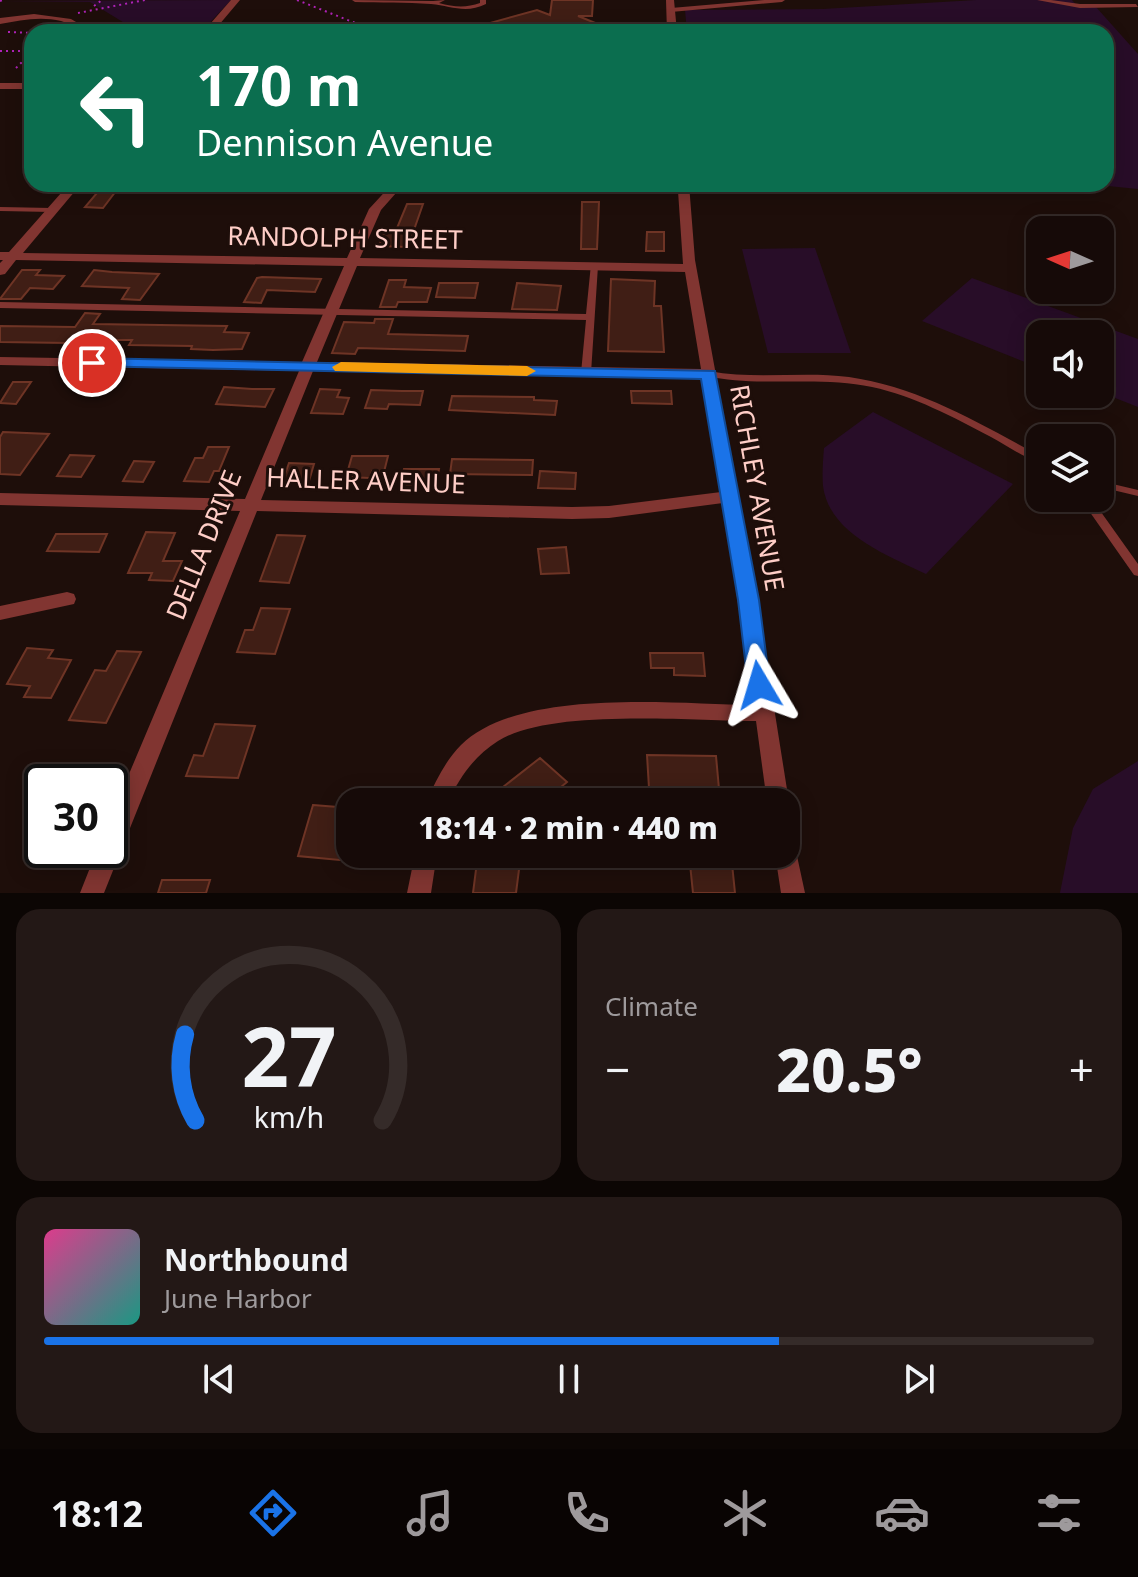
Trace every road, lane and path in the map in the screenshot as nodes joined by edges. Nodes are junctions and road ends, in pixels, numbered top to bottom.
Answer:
1 (102, 0) edge
2 (145, 0) edge
3 (236, 0) edge
4 (297, 0) edge
5 (355, 0) edge
6 (442, 0) edge
7 (483, 0) edge
8 (782, 0) edge
9 (1040, 0) edge
10 (1071, 2) edge
11 (434, 3) junction
12 (1135, 4) edge
13 (670, 5) edge
14 (91, 8) junction
15 (63, 18) junction
16 (0, 21) edge
17 (74, 24) edge
18 (215, 24) edge
19 (358, 24) edge
20 (0, 33) edge
21 (24, 33) edge
22 (0, 51) edge
23 (24, 52) edge
24 (24, 60) edge
25 (16, 68) dead end
26 (24, 87) edge
27 (2, 88) edge
28 (68, 192) edge
29 (389, 192) edge
30 (684, 192) edge
31 (0, 209) edge
32 (52, 210) junction
33 (7, 256) edge
34 (353, 261) junction
35 (594, 266) junction
36 (690, 268) junction
37 (0, 271) edge
38 (0, 305) edge
39 (330, 313) junction
40 (590, 317) junction
41 (0, 361) edge
42 (307, 367) junction
43 (586, 373) junction
44 (709, 374) junction
45 (1026, 453) edge
46 (1114, 487) edge
47 (1138, 493) edge
48 (730, 496) junction
49 (0, 499) edge
50 (250, 504) junction
51 (1095, 512) edge
52 (1138, 572) edge
53 (67, 599) dead end
54 (0, 613) edge
55 (764, 713) junction
56 (443, 788) edge
57 (776, 788) edge
58 (128, 802) edge
59 (101, 868) edge
60 (423, 868) edge
61 (789, 868) edge
62 (92, 893) edge
63 (419, 893) edge
64 (793, 893) edge

1 - 14 path
2 - 14 path
3 - 18 street
4 - 19 path
5 - 11 lane
6 - 11 lane
7 - 11 lane
8 - 13 lane
9 - 10 lane
10 - 12 lane
14 - 15 path
15 - 16 street
15 - 17 street
20 - 21 path
22 - 23 path
24 - 25 path
26 - 27 street
28 - 32 street
29 - 34 street, DELLA DRIVE
30 - 36 street, RICHLEY AVENUE
31 - 32 lane
32 - 33 street
33 - 34 street, RANDOLPH STREET
33 - 37 street
34 - 35 street, RANDOLPH STREET
34 - 39 street, DELLA DRIVE
35 - 36 street, RANDOLPH STREET
35 - 40 lane
36 - 44 street, RICHLEY AVENUE
38 - 39 lane
39 - 40 lane
39 - 42 street, DELLA DRIVE
40 - 43 lane
41 - 42 street
42 - 43 street
42 - 50 street, DELLA DRIVE
43 - 44 street
44 - 45 lane
44 - 48 street, RICHLEY AVENUE
46 - 47 lane
48 - 50 street, HALLER AVENUE
48 - 55 street, RICHLEY AVENUE
49 - 50 street, HALLER AVENUE
50 - 58 street, DELLA DRIVE
51 - 52 lane
53 - 54 street
55 - 56 street
55 - 57 street, RICHLEY AVENUE
59 - 62 street, DELLA DRIVE
60 - 63 street
61 - 64 street

